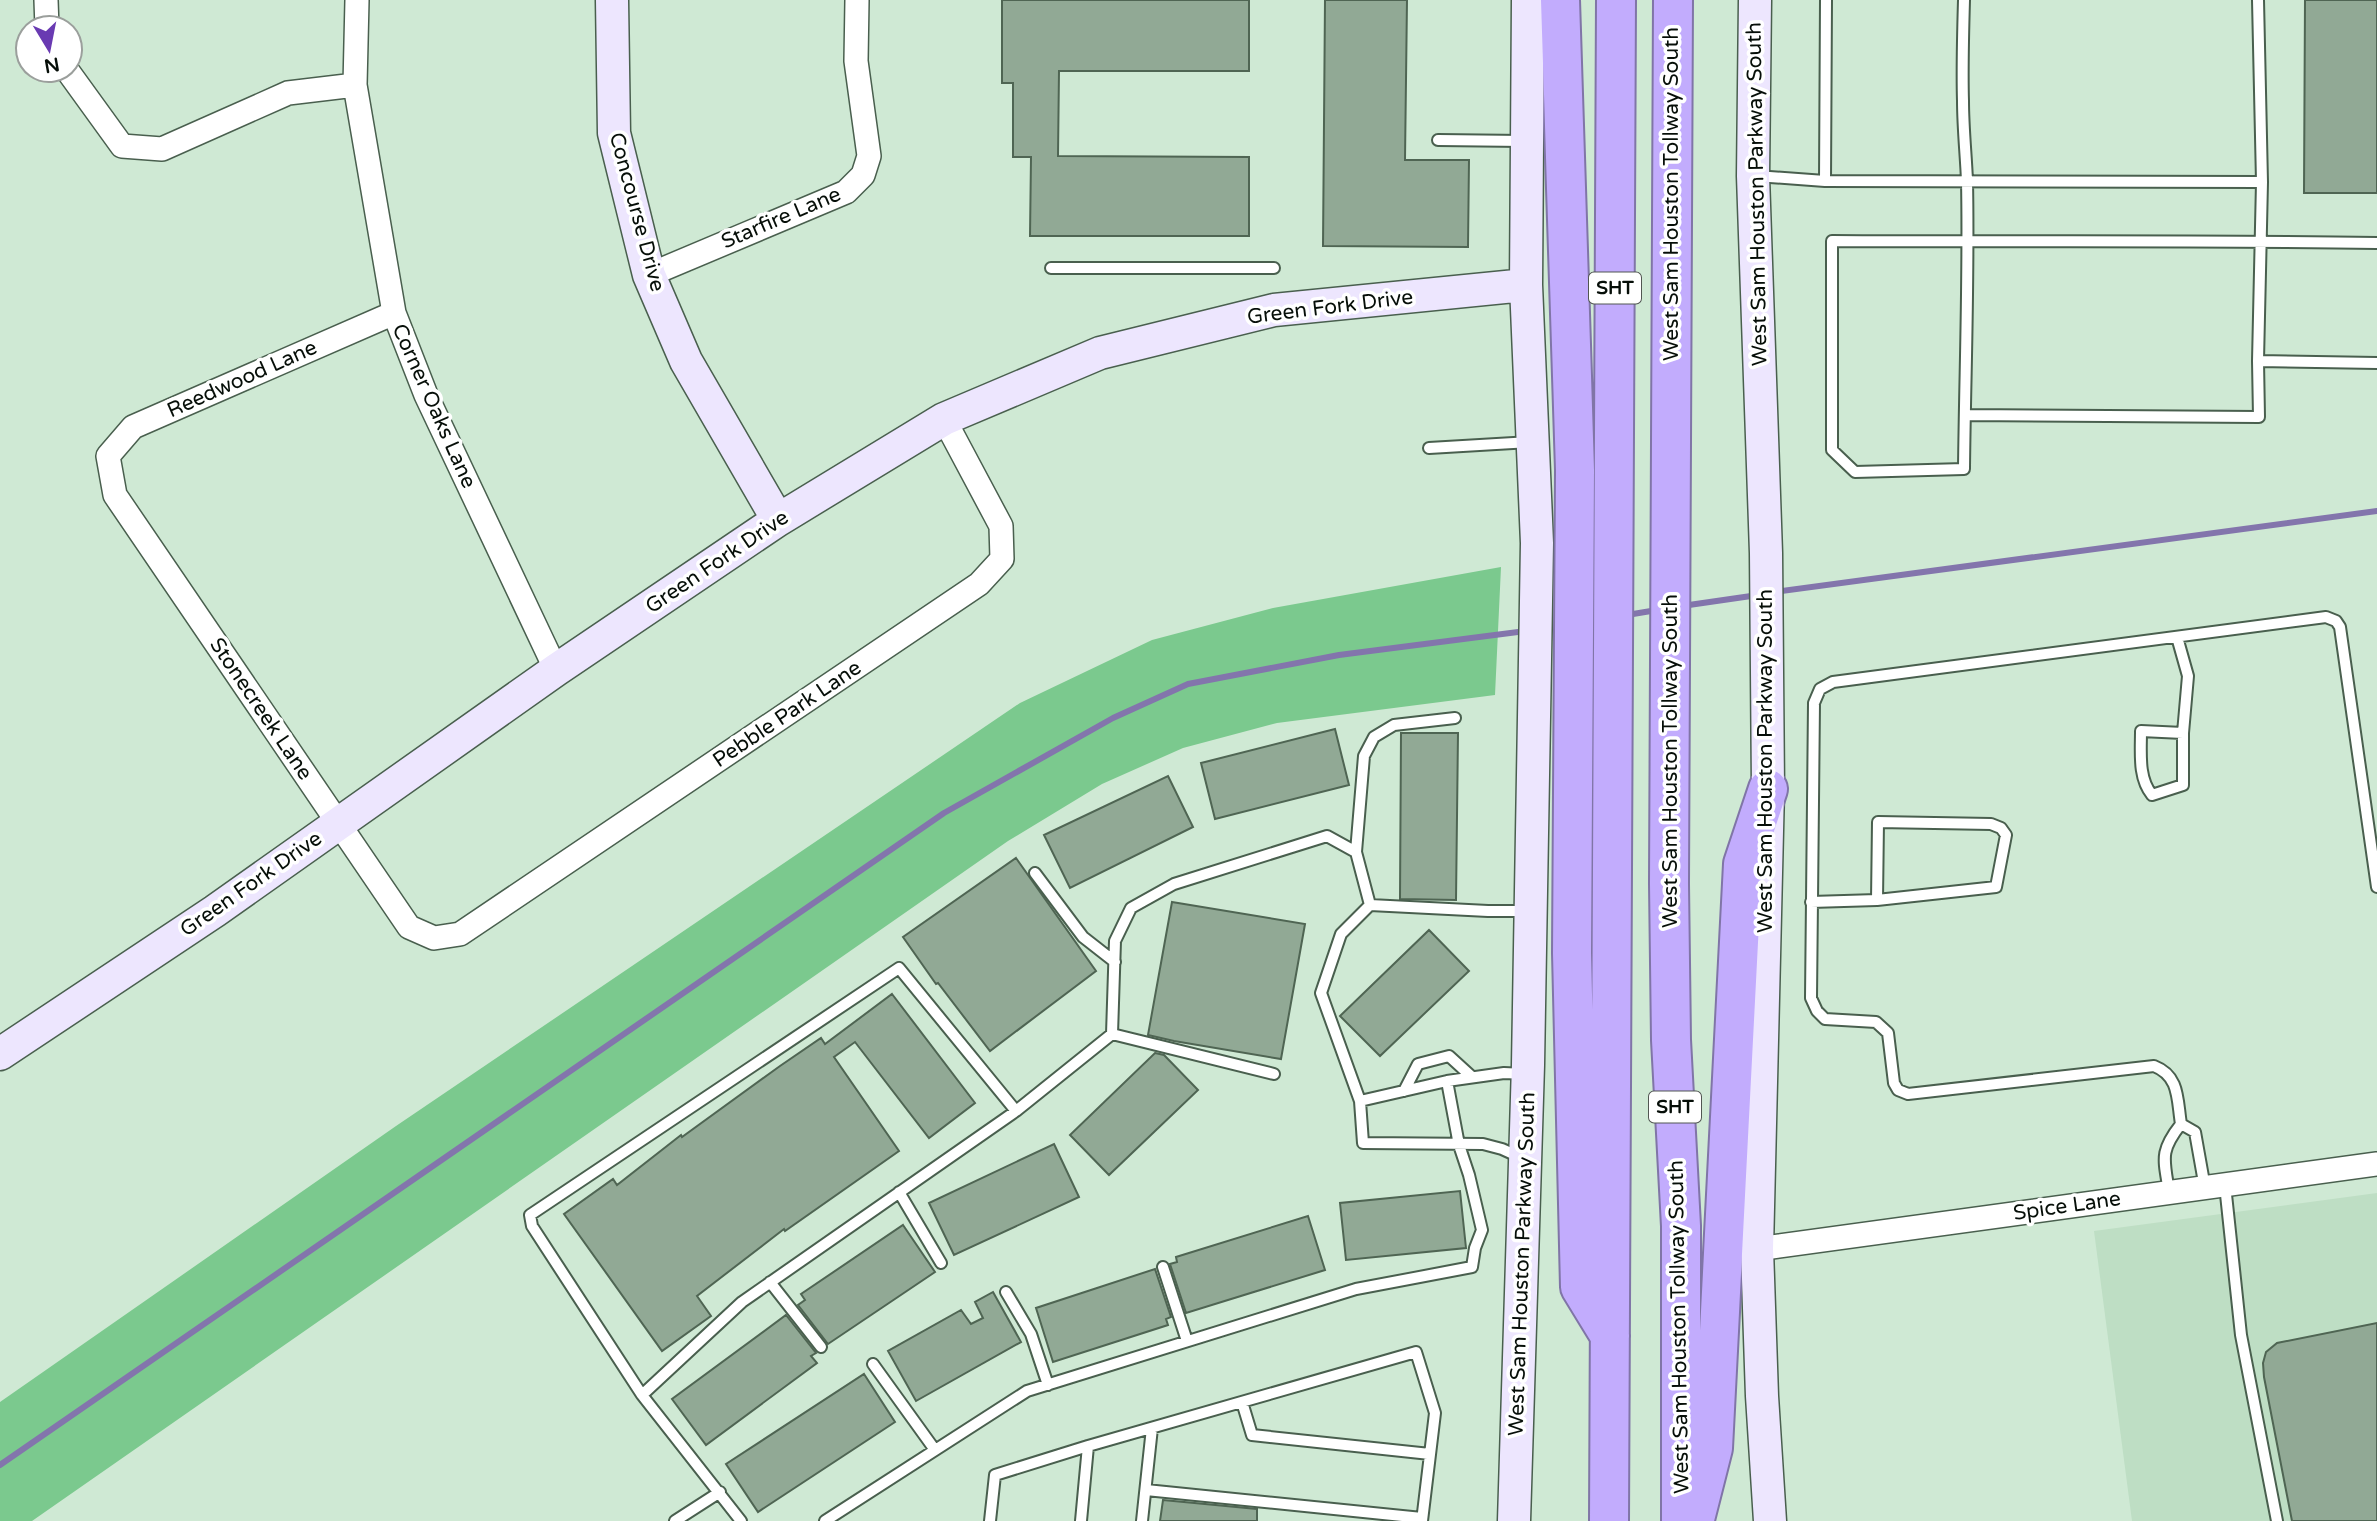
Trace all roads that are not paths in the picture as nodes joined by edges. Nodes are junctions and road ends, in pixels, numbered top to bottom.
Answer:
1 (357, 0) edge
2 (612, 0) edge
3 (856, 0) edge
4 (1528, 0) edge
5 (1560, 0) edge
6 (1616, 0) edge
7 (1672, 0) edge
8 (1755, 0) edge
9 (1826, 0) edge
10 (1964, 0) edge
11 (2258, 0) edge
12 (77, 84) edge
13 (355, 85) junction
14 (1438, 140) dead end
15 (1527, 141) junction
16 (1753, 176) junction
17 (1825, 181) junction
18 (1967, 182) junction
19 (2262, 182) junction
20 (2260, 241) junction
21 (1966, 242) junction
22 (2377, 243) edge
23 (1051, 268) dead end
24 (1274, 268) dead end
25 (649, 275) junction
26 (1526, 285) junction
27 (394, 313) junction
28 (2258, 362) junction
29 (2377, 363) edge
30 (1965, 415) junction
31 (944, 419) junction
32 (1533, 442) junction
33 (1429, 448) dead end
34 (109, 464) joint
35 (778, 520) junction
36 (2177, 637) junction
37 (556, 670) junction
38 (1455, 718) dead end
39 (2183, 733) junction
40 (1768, 789) junction
41 (339, 823) junction
42 (1356, 852) junction
43 (1035, 873) dead end
44 (2377, 887) edge
45 (1877, 900) junction
46 (1811, 902) junction
47 (1370, 905) junction
48 (1530, 911) junction
49 (434, 937) joint
50 (1115, 962) junction
51 (1112, 1034) junction
52 (0, 1054) edge
53 (1274, 1074) dead end
54 (1527, 1074) junction
55 (1472, 1077) junction
56 (1447, 1081) junction
57 (1404, 1091) junction
58 (1360, 1101) junction
59 (1016, 1111) junction
60 (2181, 1124) junction
61 (1459, 1146) junction
62 (1525, 1159) junction
63 (2377, 1164) edge
64 (2215, 1186) junction
65 (900, 1192) junction
66 (2169, 1192) junction
67 (1757, 1249) junction
68 (941, 1263) dead end
69 (1163, 1267) dead end
70 (770, 1282) junction
71 (1006, 1293) dead end
72 (1610, 1336) junction
73 (1187, 1341) junction
74 (821, 1347) dead end
75 (873, 1364) dead end
76 (1048, 1385) junction
77 (642, 1395) junction
78 (1242, 1402) junction
79 (1152, 1428) junction
80 (1088, 1446) junction
81 (935, 1450) junction
82 (1430, 1454) junction
83 (1146, 1490) junction
84 (720, 1492) junction
85 (1422, 1519) edge
86 (675, 1521) edge
87 (741, 1521) edge
88 (825, 1521) edge
89 (990, 1521) edge
90 (1081, 1521) edge
91 (1142, 1521) edge
92 (1514, 1521) edge
93 (1609, 1521) edge
94 (1681, 1521) edge
95 (1694, 1521) edge
96 (1770, 1521) edge
97 (2277, 1521) edge

1 - 13 street, Corner Oaks Lane
2 - 25 main road, Concourse Drive
3 - 25 street, Starfire Lane
4 - 15 main road, West Sam Houston Parkway South
5 - 72 highway
6 - 72 highway, SHT
7 - 94 highway, West Sam Houston Tollway South / SHT
8 - 16 main road, West Sam Houston Parkway South
9 - 17 lane
10 - 18 lane
11 - 19 lane
12 - 13 street
13 - 27 street, Corner Oaks Lane
14 - 15 lane
15 - 26 main road, West Sam Houston Parkway South
16 - 17 lane
16 - 40 main road, West Sam Houston Parkway South
17 - 18 lane
18 - 19 lane
18 - 21 lane
19 - 20 lane
20 - 21 lane
20 - 22 lane
20 - 28 lane
21 - 30 lane
21 - 30 lane
23 - 24 lane
25 - 35 main road, Concourse Drive
26 - 31 main road, Green Fork Drive
26 - 32 main road, West Sam Houston Parkway South
27 - 34 street, Reedwood Lane
27 - 37 street, Corner Oaks Lane
28 - 29 lane
28 - 30 lane
31 - 35 main road, Green Fork Drive
31 - 49 street, Pebble Park Lane
32 - 33 lane
32 - 48 main road, West Sam Houston Parkway South
34 - 41 street, Stonecreek Lane
35 - 37 main road, Green Fork Drive
36 - 39 lane
36 - 44 lane
36 - 46 lane
37 - 41 main road, Green Fork Drive
38 - 42 lane
39 - 39 lane
40 - 67 main road, West Sam Houston Parkway South
40 - 95 highway
41 - 49 street, Stonecreek Lane
41 - 52 main road, Green Fork Drive
42 - 47 lane
42 - 50 lane
43 - 50 lane
45 - 45 lane
45 - 46 lane
46 - 60 lane
47 - 48 lane
47 - 58 lane
48 - 54 main road, West Sam Houston Parkway South
50 - 51 lane
51 - 53 lane
51 - 59 lane
54 - 55 lane
54 - 62 main road, West Sam Houston Parkway South
55 - 56 lane
55 - 57 lane
56 - 57 lane
56 - 61 lane
57 - 58 lane
58 - 61 lane
59 - 65 lane
59 - 77 lane
60 - 64 lane
60 - 66 lane
61 - 62 lane
61 - 73 lane
62 - 92 main road, West Sam Houston Parkway South
63 - 64 street, Spice Lane
64 - 66 street, Spice Lane
64 - 97 lane
65 - 68 lane
65 - 70 lane
66 - 67 street, Spice Lane
67 - 96 main road, West Sam Houston Parkway South
69 - 73 lane
70 - 74 lane
70 - 77 lane
71 - 76 lane
72 - 93 highway, SHT
73 - 76 lane
75 - 81 lane
76 - 81 lane
77 - 84 lane
78 - 79 lane
78 - 82 lane
78 - 82 lane
79 - 80 lane
79 - 83 lane
80 - 89 lane
80 - 90 lane
81 - 88 lane
82 - 85 lane
83 - 85 lane
83 - 91 lane
84 - 86 lane
84 - 87 lane

